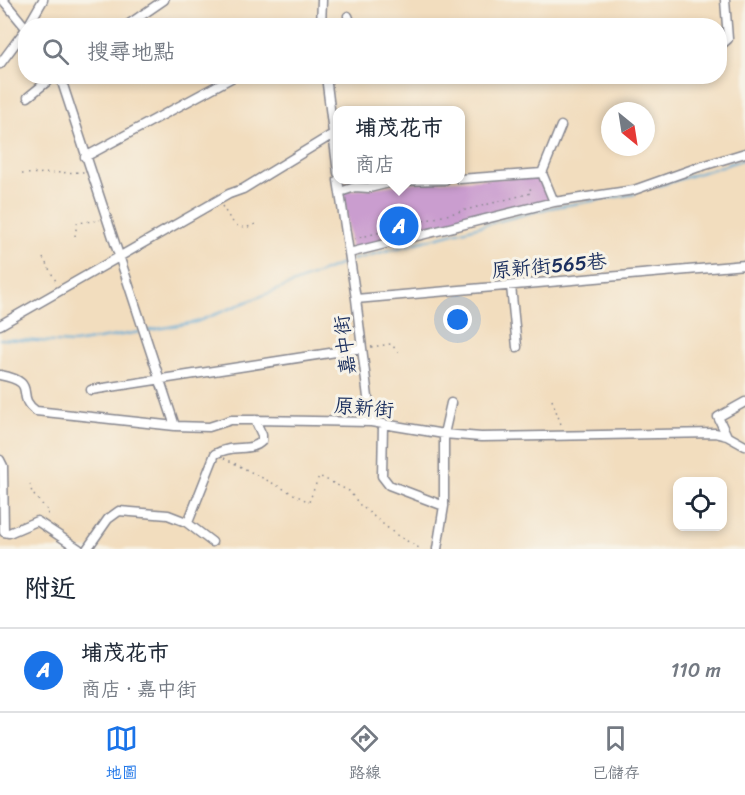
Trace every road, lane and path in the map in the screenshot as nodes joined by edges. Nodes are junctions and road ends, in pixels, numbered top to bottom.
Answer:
1 (3, 0) edge
2 (43, 0) edge
3 (164, 0) edge
4 (322, 0) edge
5 (725, 0) edge
6 (18, 18) edge
7 (32, 18) edge
8 (138, 18) edge
9 (321, 18) edge
10 (726, 18) edge
11 (18, 39) edge
12 (0, 64) edge
13 (44, 84) edge
14 (62, 84) edge
15 (220, 84) edge
16 (327, 84) edge
17 (28, 97) dead end
18 (561, 126) dead end
19 (333, 134) joint
20 (745, 153) edge
21 (85, 157) junction
22 (90, 172) junction
23 (543, 173) junction
24 (22, 174) dead end
25 (465, 178) edge
26 (339, 184) edge
27 (385, 184) edge
28 (530, 186) dead end
29 (340, 192) junction
30 (218, 200) junction
31 (554, 202) junction
32 (106, 219) junction
33 (255, 224) dead end
34 (75, 237) dead end
35 (347, 241) junction
36 (119, 256) junction
37 (43, 258) dead end
38 (350, 258) junction
39 (568, 258) dead end
40 (745, 265) edge
41 (573, 280) junction
42 (511, 286) junction
43 (61, 290) junction
44 (356, 299) junction
45 (0, 325) edge
46 (517, 347) dead end
47 (362, 348) junction
48 (400, 354) dead end
49 (0, 375) edge
50 (159, 380) junction
51 (91, 390) dead end
52 (552, 400) dead end
53 (745, 402) edge
54 (451, 403) dead end
55 (255, 420) junction
56 (371, 422) junction
57 (383, 425) junction
58 (175, 426) junction
59 (444, 434) junction
60 (567, 436) junction
61 (727, 436) junction
62 (745, 446) edge
63 (215, 454) junction
64 (0, 460) edge
65 (30, 484) dead end
66 (444, 506) junction
67 (38, 521) junction
68 (186, 522) junction
69 (212, 542) dead end
70 (79, 549) edge
71 (87, 549) edge
72 (421, 549) edge
73 (436, 549) edge

1 - 6 street
2 - 7 street
3 - 8 street
4 - 9 street
5 - 10 street
11 - 12 street
13 - 17 street
14 - 21 street
15 - 21 street
16 - 19 street
18 - 23 street
19 - 30 street
20 - 31 street
21 - 22 street
22 - 24 path
22 - 32 street
23 - 25 street
23 - 31 street
26 - 29 street, 嘉中街
27 - 29 street
28 - 35 path
29 - 35 street, 嘉中街
30 - 33 path
30 - 36 street
31 - 38 street
32 - 34 path
32 - 36 street
35 - 38 street, 嘉中街
36 - 43 street
36 - 50 street
37 - 43 path
38 - 44 street, 嘉中街
39 - 41 path
40 - 41 street, 原新街565巷
41 - 42 street, 原新街565巷
42 - 44 street, 原新街565巷
42 - 46 street
43 - 45 street
44 - 47 street, 嘉中街
47 - 48 path
47 - 50 street
47 - 56 street, 嘉中街
49 - 58 street, 原新街
50 - 51 street
50 - 58 street
52 - 60 path
53 - 61 street
54 - 59 street
55 - 56 street, 原新街
55 - 58 street, 原新街
55 - 63 street
56 - 57 street, 原新街
57 - 59 street, 原新街
57 - 66 street
59 - 60 street, 原新街
59 - 66 street
60 - 61 street, 原新街
61 - 62 street, 原新街
63 - 68 street
63 - 72 path
64 - 67 street
65 - 67 path
66 - 73 street
67 - 70 street
68 - 69 street
68 - 71 street

